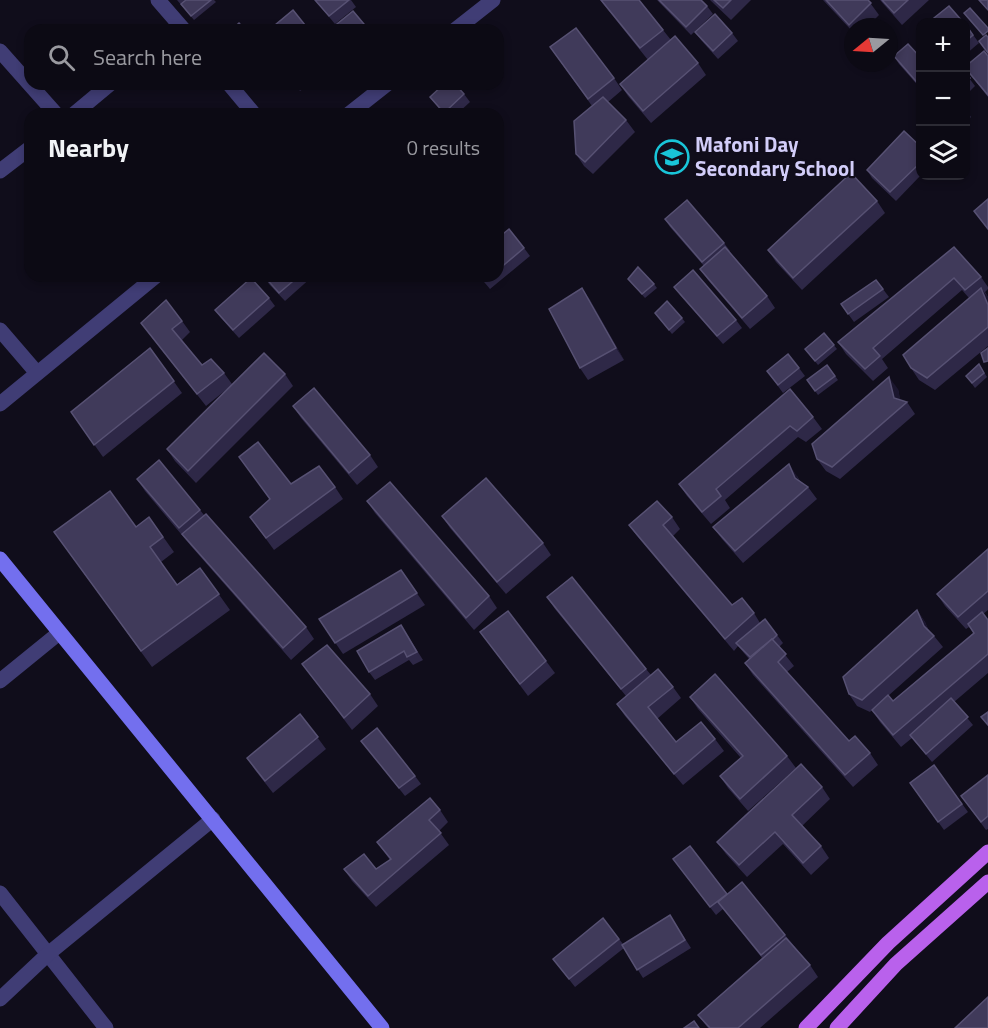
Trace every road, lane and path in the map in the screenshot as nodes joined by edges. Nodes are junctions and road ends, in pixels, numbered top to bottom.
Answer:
1 (158, 0) edge
2 (493, 0) edge
3 (176, 24) edge
4 (463, 24) edge
5 (0, 51) edge
6 (24, 78) edge
7 (35, 90) edge
8 (103, 90) edge
9 (234, 90) edge
10 (379, 90) edge
11 (51, 108) edge
12 (81, 108) edge
13 (249, 108) edge
14 (357, 108) edge
15 (24, 153) edge
16 (0, 171) edge
17 (149, 282) edge
18 (0, 330) edge
19 (37, 372) junction
20 (0, 404) edge
21 (0, 560) edge
22 (59, 633) junction
23 (0, 681) edge
24 (213, 819) junction
25 (988, 852) edge
26 (988, 882) edge
27 (0, 893) edge
28 (48, 954) junction
29 (0, 999) edge
30 (106, 1028) edge
31 (382, 1028) edge
32 (807, 1028) edge
33 (837, 1028) edge

1 - 3 street
2 - 4 street
5 - 6 street
7 - 11 street
8 - 12 street
9 - 13 street
10 - 14 street
15 - 16 street
17 - 19 street
18 - 19 street
19 - 20 street
21 - 22 street
22 - 23 street
22 - 24 street
24 - 28 street
24 - 31 street
25 - 32 main road
26 - 33 main road
27 - 28 street
28 - 29 street
28 - 30 street

